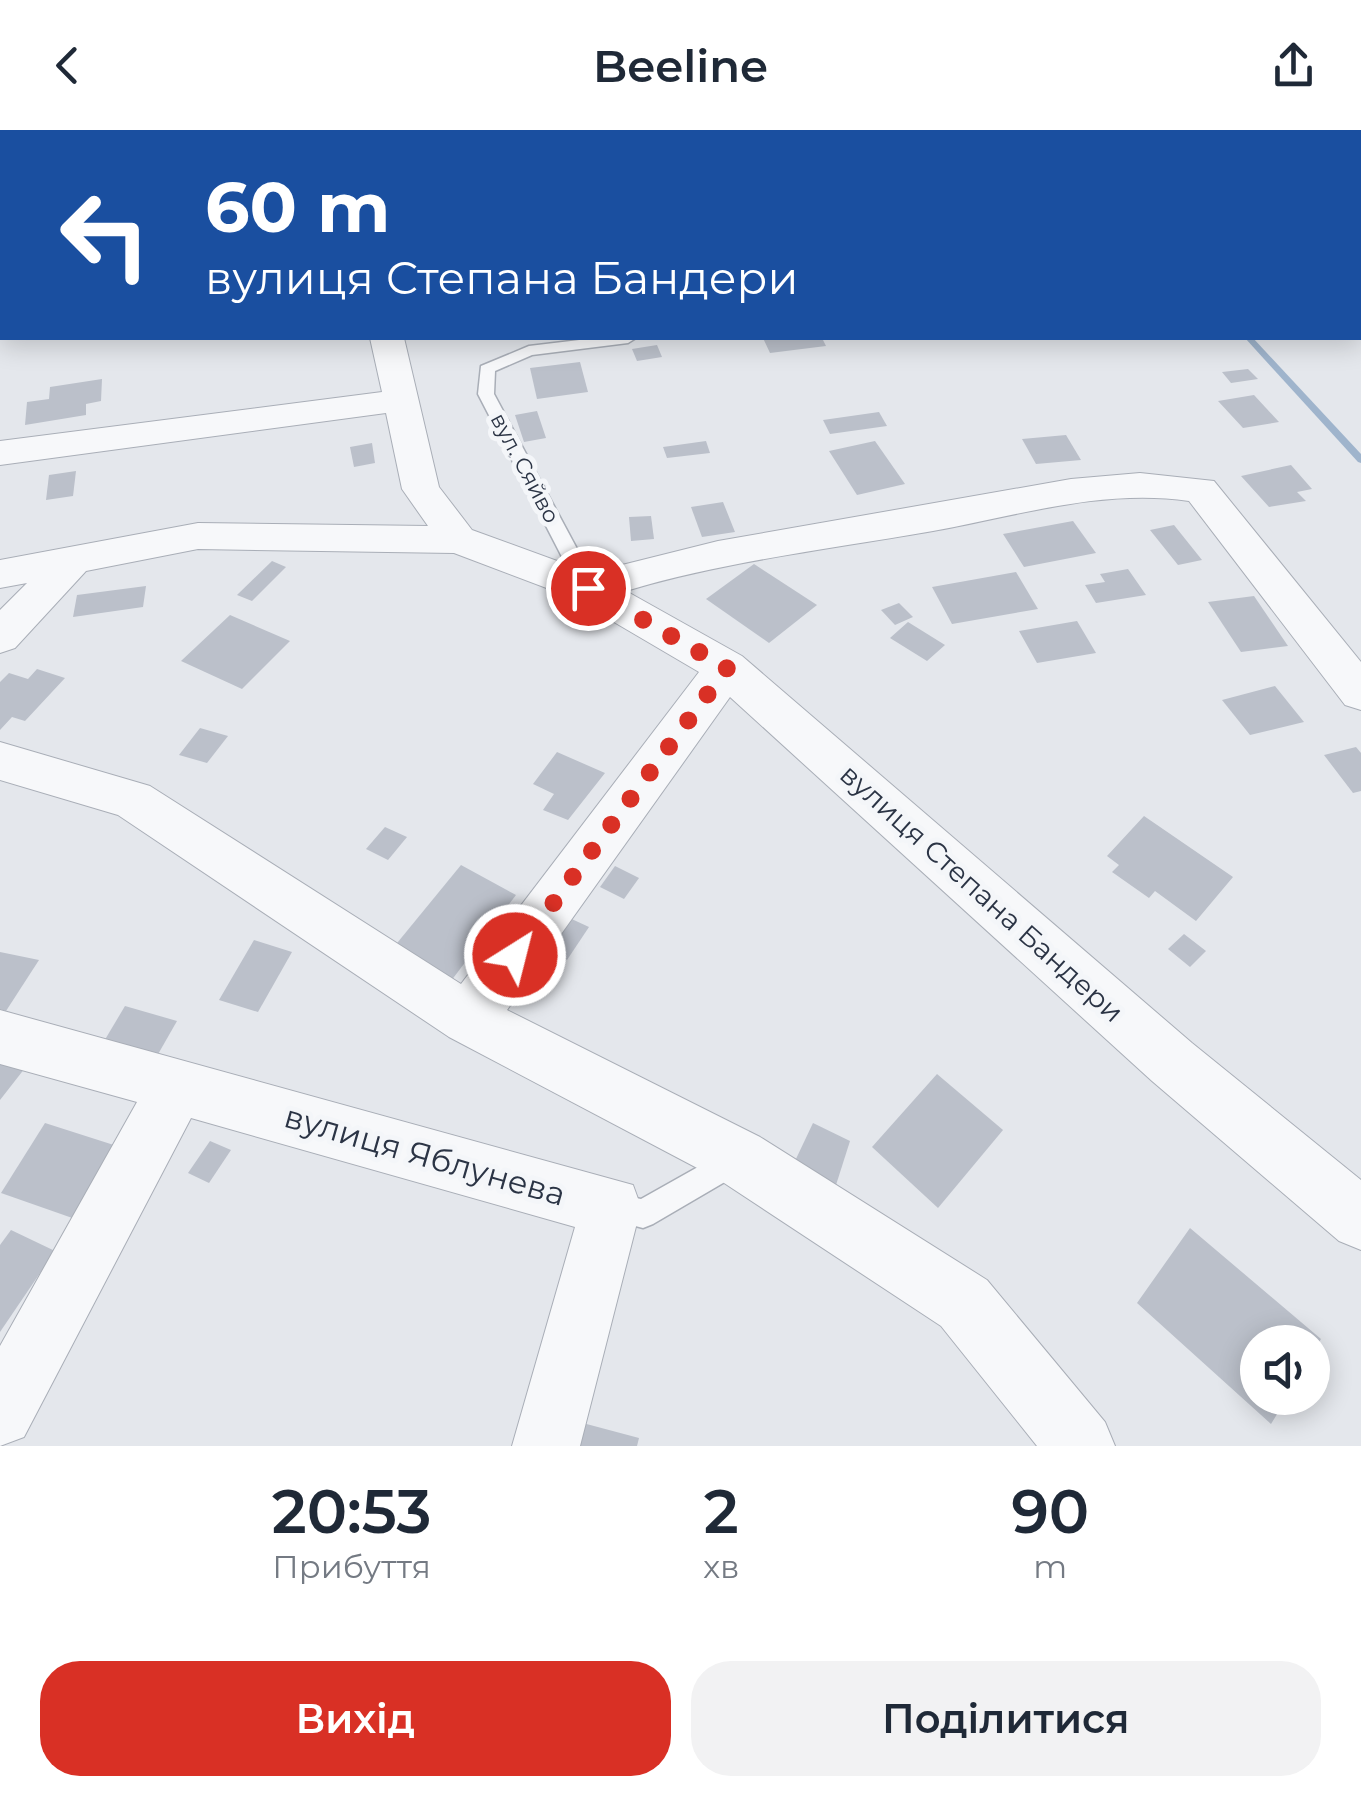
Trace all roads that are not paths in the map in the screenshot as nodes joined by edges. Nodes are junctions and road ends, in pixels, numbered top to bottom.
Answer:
1 (387, 340) edge
2 (613, 340) edge
3 (402, 400) junction
4 (0, 453) edge
5 (458, 540) junction
6 (72, 560) junction
7 (0, 574) edge
8 (588, 588) junction
9 (0, 637) edge
10 (727, 668) junction
11 (1361, 693) edge
12 (0, 761) edge
13 (468, 1019) junction
14 (0, 1037) edge
15 (177, 1086) junction
16 (739, 1158) junction
17 (611, 1207) junction
18 (1361, 1219) edge
19 (0, 1413) edge
20 (546, 1446) edge
21 (1082, 1446) edge

1 - 3 street
2 - 8 lane, вул. Сяйво
3 - 4 street
3 - 5 street
5 - 6 street
5 - 8 street, вулиця Степана Бандери
6 - 7 street
6 - 9 street
8 - 10 street, вулиця Степана Бандери
8 - 11 street
10 - 13 street
10 - 18 street, вулиця Степана Бандери
12 - 13 street
13 - 16 street
14 - 15 street, вулиця Яблунева
15 - 17 street, вулиця Яблунева
15 - 19 street
16 - 17 lane
16 - 21 street
17 - 20 street

